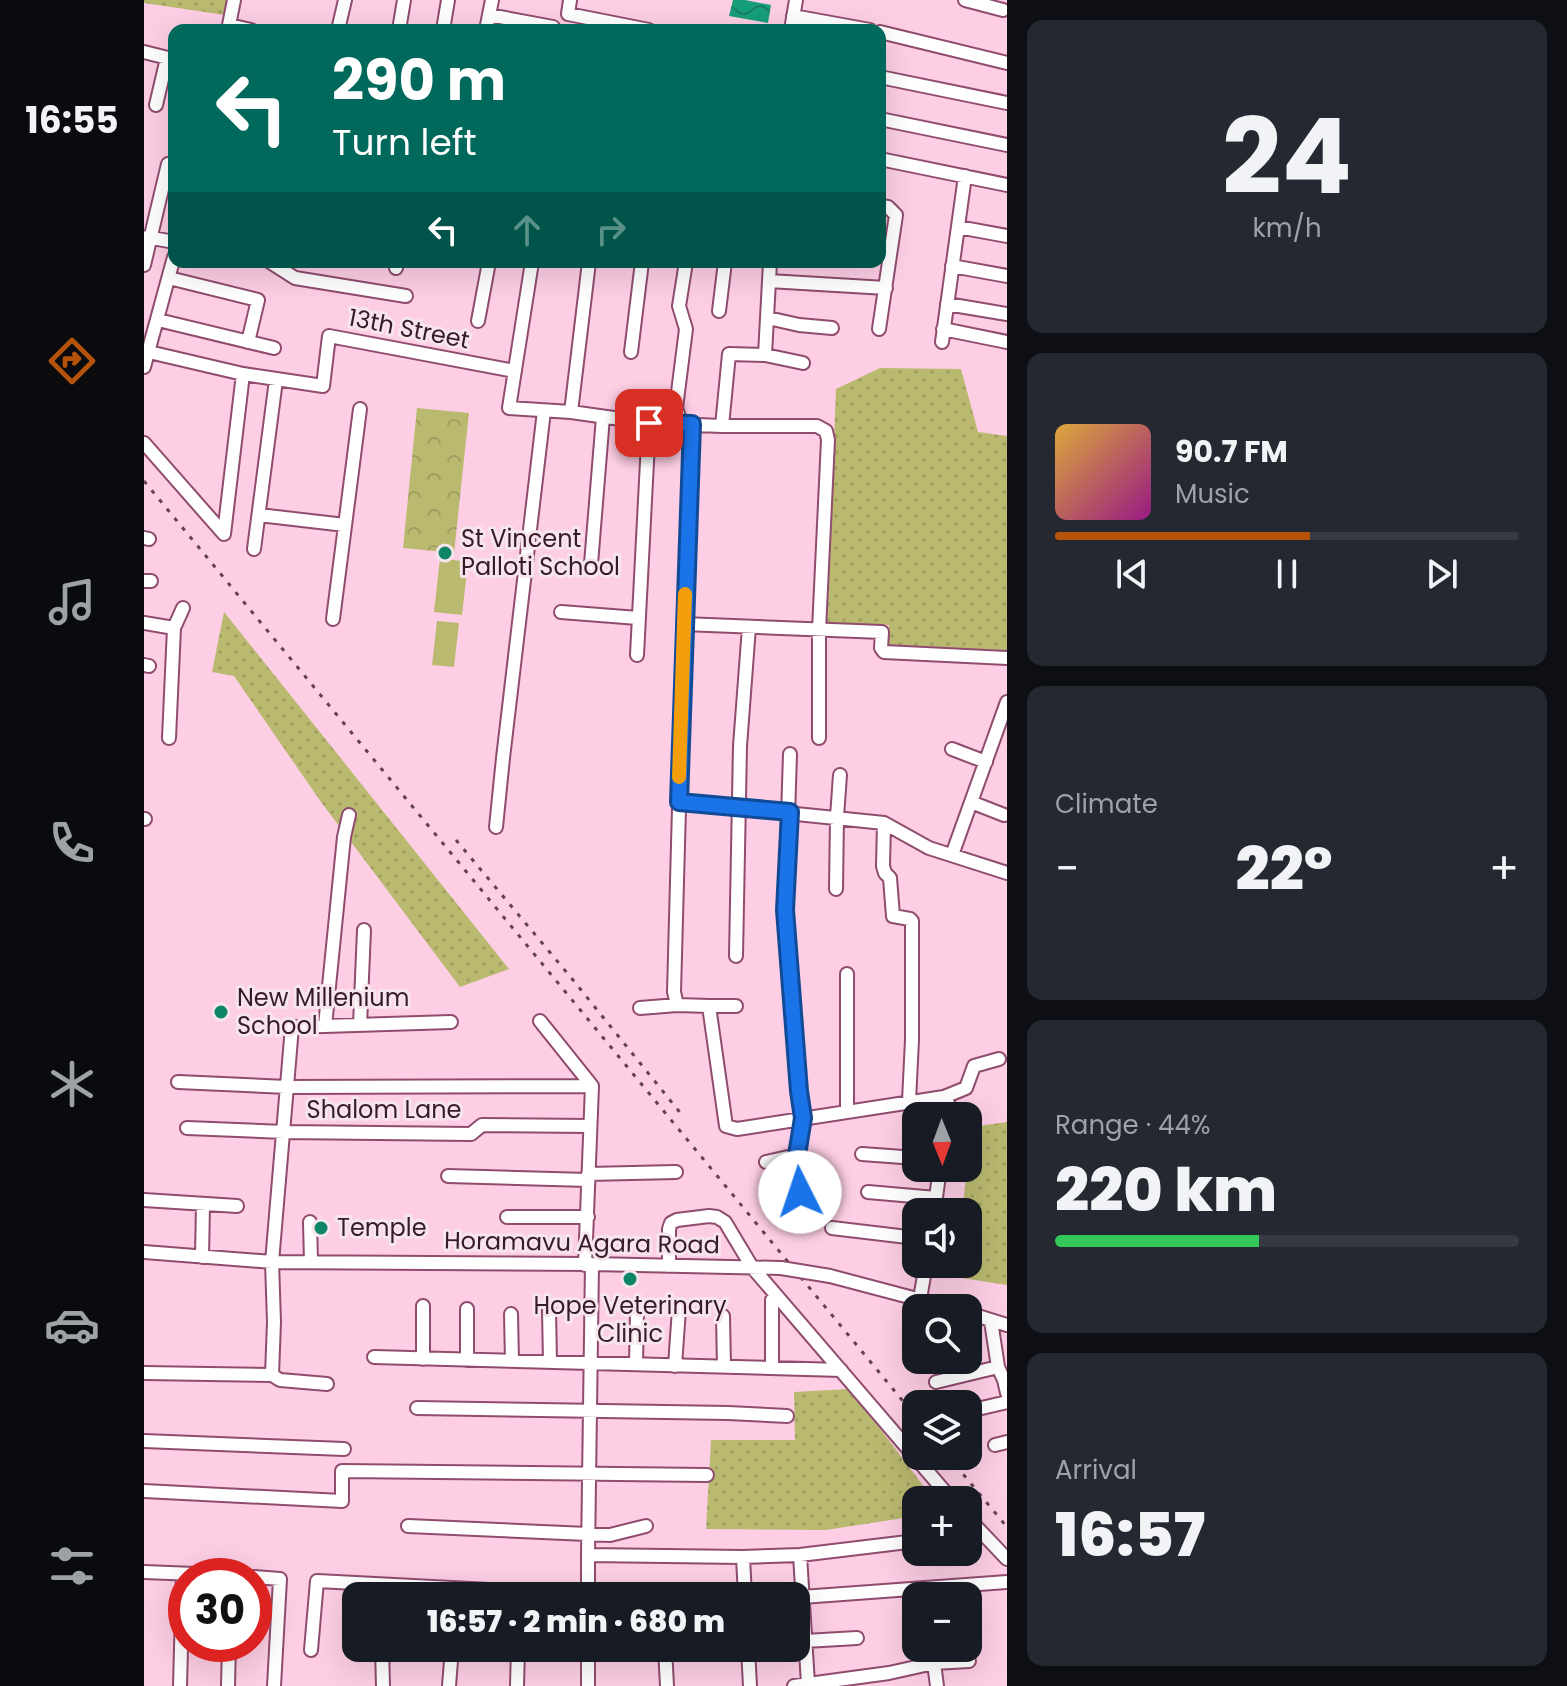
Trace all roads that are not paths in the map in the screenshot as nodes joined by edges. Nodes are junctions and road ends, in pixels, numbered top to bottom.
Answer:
1 (234, 0) edge
2 (345, 0) edge
3 (404, 0) edge
4 (448, 0) edge
5 (492, 0) edge
6 (570, 0) edge
7 (796, 0) edge
8 (974, 1) edge
9 (1003, 10) dead end
10 (489, 15) junction
11 (793, 16) junction
12 (229, 24) edge
13 (339, 24) edge
14 (400, 24) edge
15 (444, 24) edge
16 (487, 24) edge
17 (537, 24) edge
18 (619, 24) edge
19 (792, 24) edge
20 (837, 24) edge
21 (886, 33) edge
22 (144, 52) edge
23 (168, 58) edge
24 (1007, 63) edge
25 (168, 66) edge
26 (886, 78) edge
27 (1007, 103) edge
28 (156, 105) dead end
29 (886, 120) edge
30 (1007, 145) edge
31 (886, 160) edge
32 (168, 164) dead end
33 (965, 176) junction
34 (1007, 185) edge
35 (886, 207) edge
36 (958, 227) junction
37 (1007, 236) edge
38 (148, 237) edge
39 (168, 241) edge
40 (886, 243) edge
41 (144, 265) edge
42 (952, 266) junction
43 (171, 268) edge
44 (279, 268) edge
45 (488, 268) edge
46 (531, 268) edge
47 (588, 268) edge
48 (641, 268) edge
49 (685, 268) edge
50 (724, 268) edge
51 (770, 268) edge
52 (886, 268) edge
53 (1007, 276) edge
54 (169, 278) junction
55 (769, 281) junction
56 (886, 288) junction
57 (406, 296) dead end
58 (947, 304) junction
59 (719, 311) dead end
60 (1007, 314) edge
61 (768, 318) junction
62 (158, 320) junction
63 (478, 321) dead end
64 (832, 328) dead end
65 (879, 329) dead end
66 (248, 342) junction
67 (1007, 342) edge
68 (274, 348) dead end
69 (149, 352) junction
70 (631, 352) dead end
71 (765, 355) junction
72 (803, 363) dead end
73 (144, 367) edge
74 (515, 371) junction
75 (243, 374) junction
76 (276, 380) junction
77 (360, 409) dead end
78 (544, 411) junction
79 (571, 412) junction
80 (603, 417) junction
81 (649, 423) junction
82 (686, 423) junction
83 (722, 426) junction
84 (144, 443) edge
85 (259, 515) junction
86 (345, 525) junction
87 (254, 549) dead end
88 (591, 564) dead end
89 (183, 608) dead end
90 (561, 612) dead end
91 (638, 618) junction
92 (333, 619) dead end
93 (144, 623) edge
94 (684, 624) junction
95 (749, 627) junction
96 (174, 628) junction
97 (819, 630) junction
98 (637, 655) dead end
99 (1007, 658) edge
100 (1007, 702) edge
101 (169, 738) dead end
102 (819, 738) dead end
103 (952, 749) dead end
104 (790, 754) dead end
105 (986, 762) junction
106 (840, 775) dead end
107 (679, 802) junction
108 (971, 802) junction
109 (739, 808) junction
110 (790, 812) junction
111 (349, 815) dead end
112 (1004, 815) dead end
113 (837, 817) junction
114 (884, 823) junction
115 (496, 827) dead end
116 (952, 855) junction
117 (1007, 873) edge
118 (836, 889) dead end
119 (364, 930) dead end
120 (736, 956) dead end
121 (847, 974) dead end
122 (677, 1005) junction
123 (709, 1006) junction
124 (736, 1006) dead end
125 (640, 1008) dead end
126 (540, 1021) dead end
127 (451, 1022) dead end
128 (360, 1025) junction
129 (325, 1026) junction
130 (999, 1059) dead end
131 (178, 1082) dead end
132 (592, 1086) junction
133 (287, 1087) junction
134 (944, 1097) junction
135 (909, 1101) junction
136 (947, 1102) edge
137 (847, 1111) junction
138 (803, 1118) junction
139 (590, 1126) junction
140 (187, 1128) dead end
141 (284, 1132) junction
142 (862, 1154) dead end
143 (797, 1155) junction
144 (902, 1157) edge
145 (766, 1162) dead end
146 (676, 1172) dead end
147 (448, 1176) dead end
148 (588, 1177) junction
149 (938, 1182) edge
150 (868, 1192) dead end
151 (936, 1198) joint
152 (144, 1200) edge
153 (203, 1204) junction
154 (237, 1206) dead end
155 (804, 1212) dead end
156 (507, 1217) dead end
157 (588, 1217) junction
158 (310, 1222) dead end
159 (832, 1228) dead end
160 (902, 1236) edge
161 (144, 1252) edge
162 (202, 1257) junction
163 (272, 1262) junction
164 (311, 1262) junction
165 (588, 1264) junction
166 (669, 1266) junction
167 (752, 1267) junction
168 (902, 1294) edge
169 (772, 1300) dead end
170 (423, 1306) dead end
171 (467, 1309) dead end
172 (679, 1309) dead end
173 (549, 1310) dead end
174 (637, 1310) dead end
175 (511, 1314) dead end
176 (723, 1316) dead end
177 (982, 1318) edge
178 (991, 1321) junction
179 (1007, 1325) edge
180 (374, 1357) dead end
181 (423, 1359) junction
182 (467, 1360) junction
183 (512, 1361) junction
184 (550, 1362) junction
185 (591, 1363) junction
186 (636, 1364) junction
187 (675, 1366) junction
188 (724, 1367) junction
189 (998, 1367) junction
190 (772, 1368) junction
191 (841, 1370) junction
192 (144, 1373) edge
193 (272, 1375) junction
194 (965, 1375) joint
195 (1006, 1380) edge
196 (936, 1382) dead end
197 (327, 1384) dead end
198 (1007, 1393) edge
199 (1007, 1402) edge
200 (417, 1408) dead end
201 (982, 1408) edge
202 (590, 1411) junction
203 (787, 1416) dead end
204 (144, 1441) edge
205 (344, 1449) dead end
206 (589, 1473) junction
207 (707, 1475) dead end
208 (940, 1486) edge
209 (144, 1491) edge
210 (408, 1526) dead end
211 (646, 1526) dead end
212 (588, 1534) junction
213 (610, 1535) junction
214 (982, 1540) edge
215 (902, 1543) edge
216 (588, 1555) junction
217 (800, 1555) junction
218 (610, 1556) junction
219 (743, 1557) junction
220 (1007, 1559) edge
221 (144, 1572) edge
222 (168, 1573) edge
223 (272, 1578) edge
224 (588, 1582) edge
225 (744, 1582) edge
226 (801, 1582) edge
227 (1007, 1582) edge
228 (342, 1584) edge
229 (810, 1596) edge
230 (857, 1638) dead end
231 (810, 1641) edge
232 (311, 1650) dead end
233 (181, 1662) edge
234 (229, 1662) edge
235 (382, 1662) edge
236 (451, 1662) edge
237 (518, 1662) edge
238 (588, 1662) edge
239 (666, 1662) edge
240 (749, 1662) edge
241 (803, 1662) edge
242 (952, 1662) edge
243 (934, 1663) junction
244 (801, 1685) edge
245 (180, 1686) edge
246 (228, 1686) edge
247 (274, 1686) edge
248 (383, 1686) edge
249 (449, 1686) edge
250 (517, 1686) edge
251 (588, 1686) edge
252 (667, 1686) edge
253 (750, 1686) edge
254 (937, 1686) edge

1 - 12 street
2 - 13 street
3 - 14 street
4 - 15 street
5 - 10 street
6 - 18 street
7 - 11 street
8 - 9 street
10 - 16 street
10 - 17 street
11 - 19 street
11 - 20 street
21 - 24 street
22 - 23 street
25 - 28 street
26 - 27 street
29 - 30 street
31 - 33 street
32 - 38 street
33 - 34 street
33 - 36 street
35 - 40 street
36 - 37 street
36 - 42 street
38 - 39 street
38 - 41 street
42 - 53 street
42 - 58 street
43 - 54 street
44 - 57 street
45 - 63 street
46 - 74 street
47 - 79 street
48 - 70 street
49 - 82 street
50 - 59 street
51 - 55 street
52 - 56 street
54 - 62 street
54 - 66 street
55 - 56 street
55 - 61 street
56 - 65 street
58 - 60 street
58 - 67 street
61 - 64 street
61 - 71 street
62 - 66 street
62 - 69 street
66 - 68 street
69 - 73 street
69 - 75 street, 13th Street
71 - 72 street
71 - 83 street
74 - 76 street, 13th Street
74 - 78 street
75 - 76 street, 13th Street
75 - 84 street
76 - 85 street
77 - 86 street
78 - 79 street
78 - 115 street
79 - 80 street
80 - 81 street
80 - 88 street
81 - 82 street
81 - 91 street
82 - 83 street
82 - 94 street
83 - 97 street
85 - 86 street
85 - 87 street
86 - 92 street
89 - 96 street
90 - 91 street
91 - 98 street
93 - 96 street
94 - 95 street
94 - 107 street
95 - 97 street
95 - 109 street
96 - 101 street
97 - 99 street
97 - 102 street
100 - 105 street
103 - 105 street
104 - 110 street
105 - 108 street
106 - 113 street
107 - 109 street
107 - 122 street
108 - 112 street
108 - 116 street
109 - 110 street
109 - 120 street
110 - 113 street
110 - 138 street
111 - 129 street
113 - 114 street
113 - 118 street
114 - 116 street
114 - 135 street
116 - 117 street
119 - 128 street
121 - 137 street
122 - 123 street
122 - 125 street
123 - 124 street
123 - 138 street
126 - 132 street
127 - 128 street
128 - 129 street
129 - 133 street
130 - 134 street
131 - 133 street
132 - 133 street
132 - 139 street
133 - 141 street
134 - 135 street
134 - 136 street
135 - 137 street
137 - 138 street
138 - 143 street
139 - 141 street, Shalom Lane
139 - 148 street
140 - 141 street, Shalom Lane
141 - 163 street
142 - 144 street
143 - 145 street
143 - 155 street
146 - 148 street
147 - 148 street
148 - 157 street
149 - 151 street
150 - 151 street
152 - 153 street
153 - 154 street
153 - 162 street
156 - 157 street
157 - 165 street
158 - 164 street
159 - 160 street
161 - 162 street, Horamavu Agara Road
162 - 163 street, Horamavu Agara Road
163 - 164 street, Horamavu Agara Road
163 - 193 street
164 - 165 street, Horamavu Agara Road
165 - 166 street, Horamavu Agara Road
165 - 185 street
166 - 167 street, Horamavu Agara Road
166 - 167 street
167 - 168 street, Horamavu Agara Road, bridge
167 - 191 street
169 - 190 street
170 - 181 street
171 - 182 street
172 - 187 street
173 - 184 street
174 - 186 street
175 - 183 street
176 - 188 street
177 - 178 street
178 - 179 street
178 - 189 street
180 - 181 street
181 - 182 street
182 - 183 street
183 - 184 street
184 - 185 street
185 - 186 street
185 - 202 street
186 - 187 street
187 - 188 street
188 - 190 street
189 - 194 street
189 - 195 street
190 - 191 street
191 - 208 street
192 - 193 street
193 - 197 street
194 - 196 street
195 - 198 street
199 - 201 street
200 - 202 street
202 - 203 street
202 - 206 street
204 - 205 street
206 - 207 street
206 - 209 street
206 - 212 street
210 - 212 street
211 - 213 street
212 - 213 street
212 - 216 street
213 - 218 street
214 - 220 street
215 - 217 street
216 - 218 street
216 - 224 street
217 - 219 street
217 - 226 street
218 - 219 street
219 - 225 street
221 - 222 street
223 - 247 street
227 - 229 street
228 - 232 street
230 - 231 street
233 - 245 street
234 - 246 street
235 - 248 street
236 - 249 street
237 - 250 street
238 - 251 street
239 - 252 street
240 - 253 street
241 - 244 street
242 - 243 street
243 - 244 street
243 - 254 street

